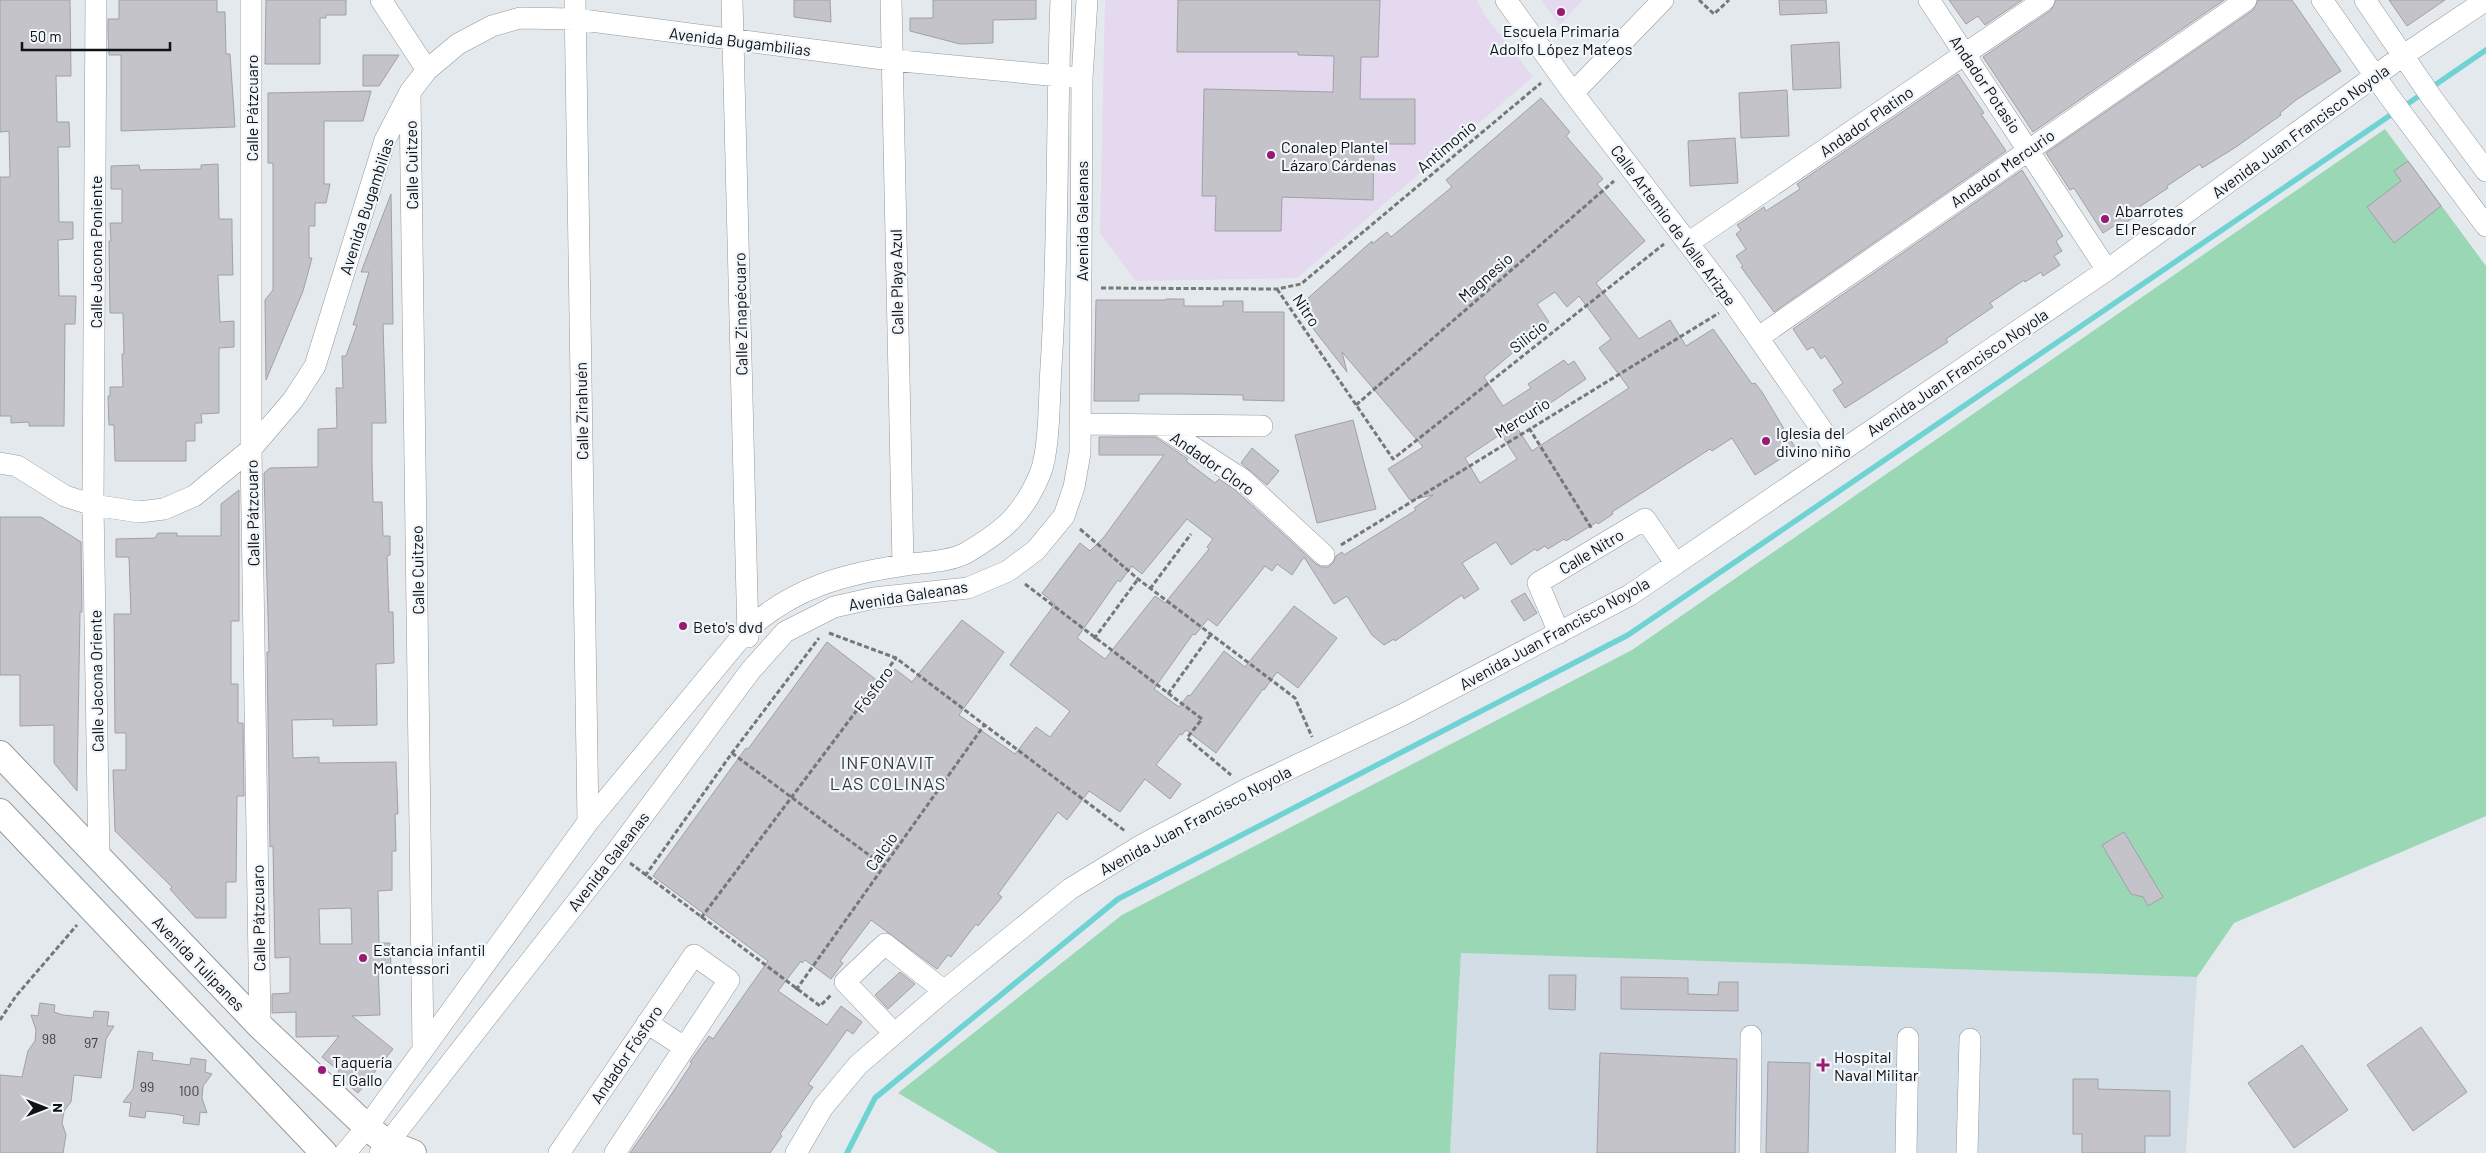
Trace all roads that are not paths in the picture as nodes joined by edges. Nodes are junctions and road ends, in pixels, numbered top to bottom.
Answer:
1 (96, 0) edge
2 (251, 0) edge
3 (381, 0) edge
4 (732, 0) edge
5 (891, 0) edge
6 (1060, 0) edge
7 (1087, 0) edge
8 (1506, 0) edge
9 (1663, 0) edge
10 (1930, 0) edge
11 (2044, 0) edge
12 (2246, 0) edge
13 (2322, 0) edge
14 (2365, 0) edge
15 (2486, 0) edge
16 (575, 10) edge
17 (733, 40) junction
18 (1965, 52) junction
19 (2404, 56) junction
20 (891, 60) junction
21 (427, 70) junction
22 (2376, 76) junction
23 (1058, 77) junction
24 (1082, 78) junction
25 (410, 92) junction
26 (1573, 93) junction
27 (2454, 128) junction
28 (2426, 147) junction
29 (2030, 149) junction
30 (2486, 171) edge
31 (2486, 226) edge
32 (1683, 237) junction
33 (2107, 270) junction
34 (1056, 288) junction
35 (1081, 288) junction
36 (1759, 337) junction
37 (1081, 424) junction
38 (1159, 424) junction
39 (1262, 426) dead end
40 (251, 448) junction
41 (1838, 453) junction
42 (0, 463) edge
43 (93, 505) junction
44 (1324, 555) road end
45 (1676, 564) junction
46 (903, 565) junction
47 (748, 629) junction
48 (1559, 633) junction
49 (750, 670) junction
50 (0, 754) edge
51 (0, 812) edge
52 (588, 822) junction
53 (99, 858) junction
54 (944, 991) junction
55 (647, 1023) junction
56 (260, 1026) junction
57 (894, 1033) junction
58 (1751, 1036) dead end
59 (1908, 1038) dead end
60 (1970, 1039) dead end
61 (684, 1047) junction
62 (423, 1048) junction
63 (824, 1107) junction
64 (367, 1127) junction
65 (383, 1148) edge
66 (324, 1153) edge
67 (345, 1153) edge
68 (413, 1153) edge
69 (559, 1153) edge
70 (616, 1153) edge
71 (796, 1153) edge
72 (808, 1153) edge
73 (1750, 1153) edge
74 (1906, 1153) edge
75 (1968, 1153) edge

1 - 43 street, Calle Jacona Poniente
2 - 40 street, Calle Pátzcuaro
3 - 21 street
4 - 17 street, Calle Zinapécuaro
5 - 20 street, Calle Playa Azul
6 - 23 street, Avenida Galeanas
7 - 24 street, Avenida Galeanas
8 - 26 street, Calle Artemio de Valle Arizpe
9 - 26 street
10 - 18 street, Andador Potasio
11 - 18 street, Andador Platino
12 - 29 street, Andador Mercurio
13 - 22 street
14 - 19 street
15 - 19 street, Avenida Juan Francisco Noyola
16 - 17 street, Avenida Bugambilias
16 - 21 street, Avenida Bugambilias
16 - 52 street, Calle Zirahuén
17 - 20 street, Avenida Bugambilias
17 - 47 street, Calle Zinapécuaro
18 - 29 street, Andador Potasio
18 - 32 street, Andador Platino
19 - 22 street, Avenida Juan Francisco Noyola
19 - 27 street
20 - 23 street, Avenida Bugambilias
20 - 46 street, Calle Playa Azul
21 - 25 street, Avenida Bugambilias
22 - 28 street
22 - 33 street, Avenida Juan Francisco Noyola
23 - 24 street, Avenida Bugambilias
23 - 34 street, Avenida Galeanas
24 - 35 street, Avenida Galeanas
25 - 40 street, Avenida Bugambilias
25 - 62 street, Calle Cuitzeo
26 - 32 street, Calle Artemio de Valle Arizpe
27 - 28 street
27 - 30 street
28 - 31 street
29 - 33 street, Andador Potasio
29 - 36 street, Andador Mercurio
32 - 36 street, Calle Artemio de Valle Arizpe
33 - 41 street, Avenida Juan Francisco Noyola
34 - 35 street
34 - 46 street, Avenida Galeanas
35 - 37 street, Avenida Galeanas
36 - 41 street, Calle Artemio de Valle Arizpe
37 - 38 street, Andador Cloro
37 - 49 street, Avenida Galeanas
38 - 39 street
38 - 44 street, Andador Cloro
40 - 43 street, Avenida Bugambilias
40 - 56 street, Calle Pátzcuaro
41 - 45 street, Avenida Juan Francisco Noyola
42 - 43 street, Avenida Bugambilias
43 - 53 street, Calle Jacona Oriente
45 - 48 street, Avenida Juan Francisco Noyola
45 - 48 street, Calle Nitro
46 - 47 street, Avenida Galeanas
47 - 49 street, Calle Zinapécuaro
47 - 52 street, Avenida Galeanas
48 - 54 street, Avenida Juan Francisco Noyola
49 - 65 street, Avenida Galeanas
50 - 53 main road, Avenida Tulipanes
51 - 66 main road
52 - 62 street, Avenida Galeanas
53 - 56 main road, Avenida Tulipanes
54 - 57 street, Avenida Juan Francisco Noyola
54 - 57 street
55 - 61 street
55 - 61 street, Andador Fósforo
55 - 69 street, Andador Fósforo
56 - 64 main road, Avenida Tulipanes
57 - 63 street, Avenida Juan Francisco Noyola
58 - 73 street
59 - 74 street
60 - 75 street
61 - 70 street
62 - 64 street, Avenida Galeanas
63 - 71 street
63 - 72 street
64 - 65 main road, Avenida Tulipanes
64 - 67 street, Avenida Galeanas
65 - 68 main road, Avenida Tulipanes

